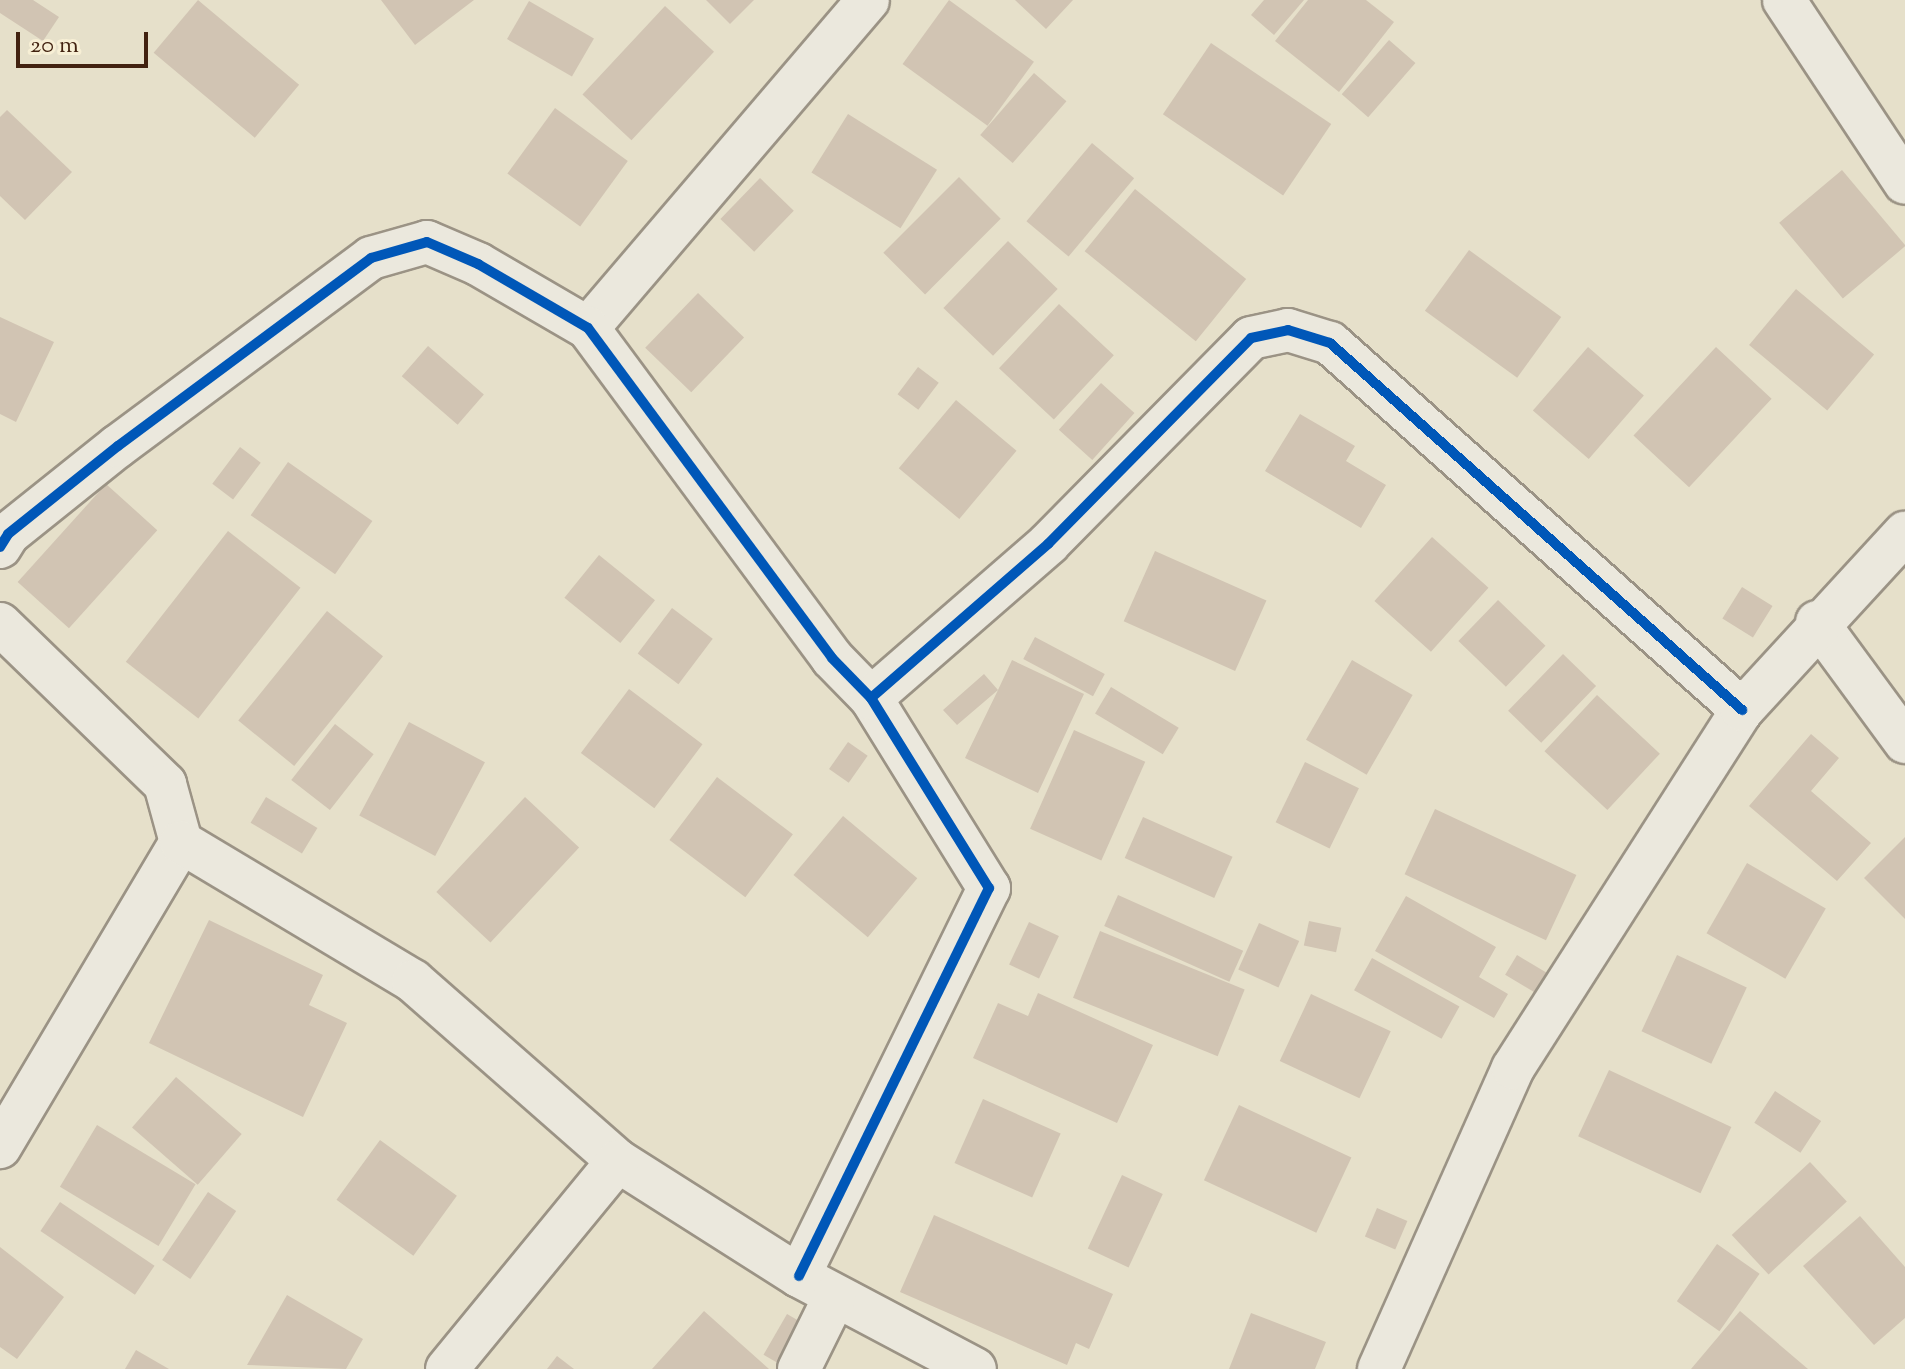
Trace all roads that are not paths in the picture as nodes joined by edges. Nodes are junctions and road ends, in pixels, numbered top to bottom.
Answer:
1 (868, 0) edge
2 (1784, 0) edge
3 (1905, 183) edge
4 (588, 328) junction
5 (1905, 533) edge
6 (0, 547) edge
7 (1817, 622) junction
8 (0, 624) edge
9 (871, 698) junction
10 (1742, 710) junction
11 (1905, 742) edge
12 (181, 842) junction
13 (0, 1147) edge
14 (618, 1161) junction
15 (799, 1276) junction
16 (835, 1296) junction
17 (447, 1369) edge
18 (799, 1369) edge
19 (975, 1369) edge
20 (1379, 1369) edge

1 - 4 street
2 - 3 street
4 - 6 street
4 - 9 street
5 - 7 street
7 - 10 street
7 - 11 street
8 - 12 street
9 - 10 street
9 - 15 street
10 - 20 street
12 - 13 street
12 - 14 street
14 - 15 street
14 - 17 street
15 - 16 street
16 - 18 street
16 - 19 street

